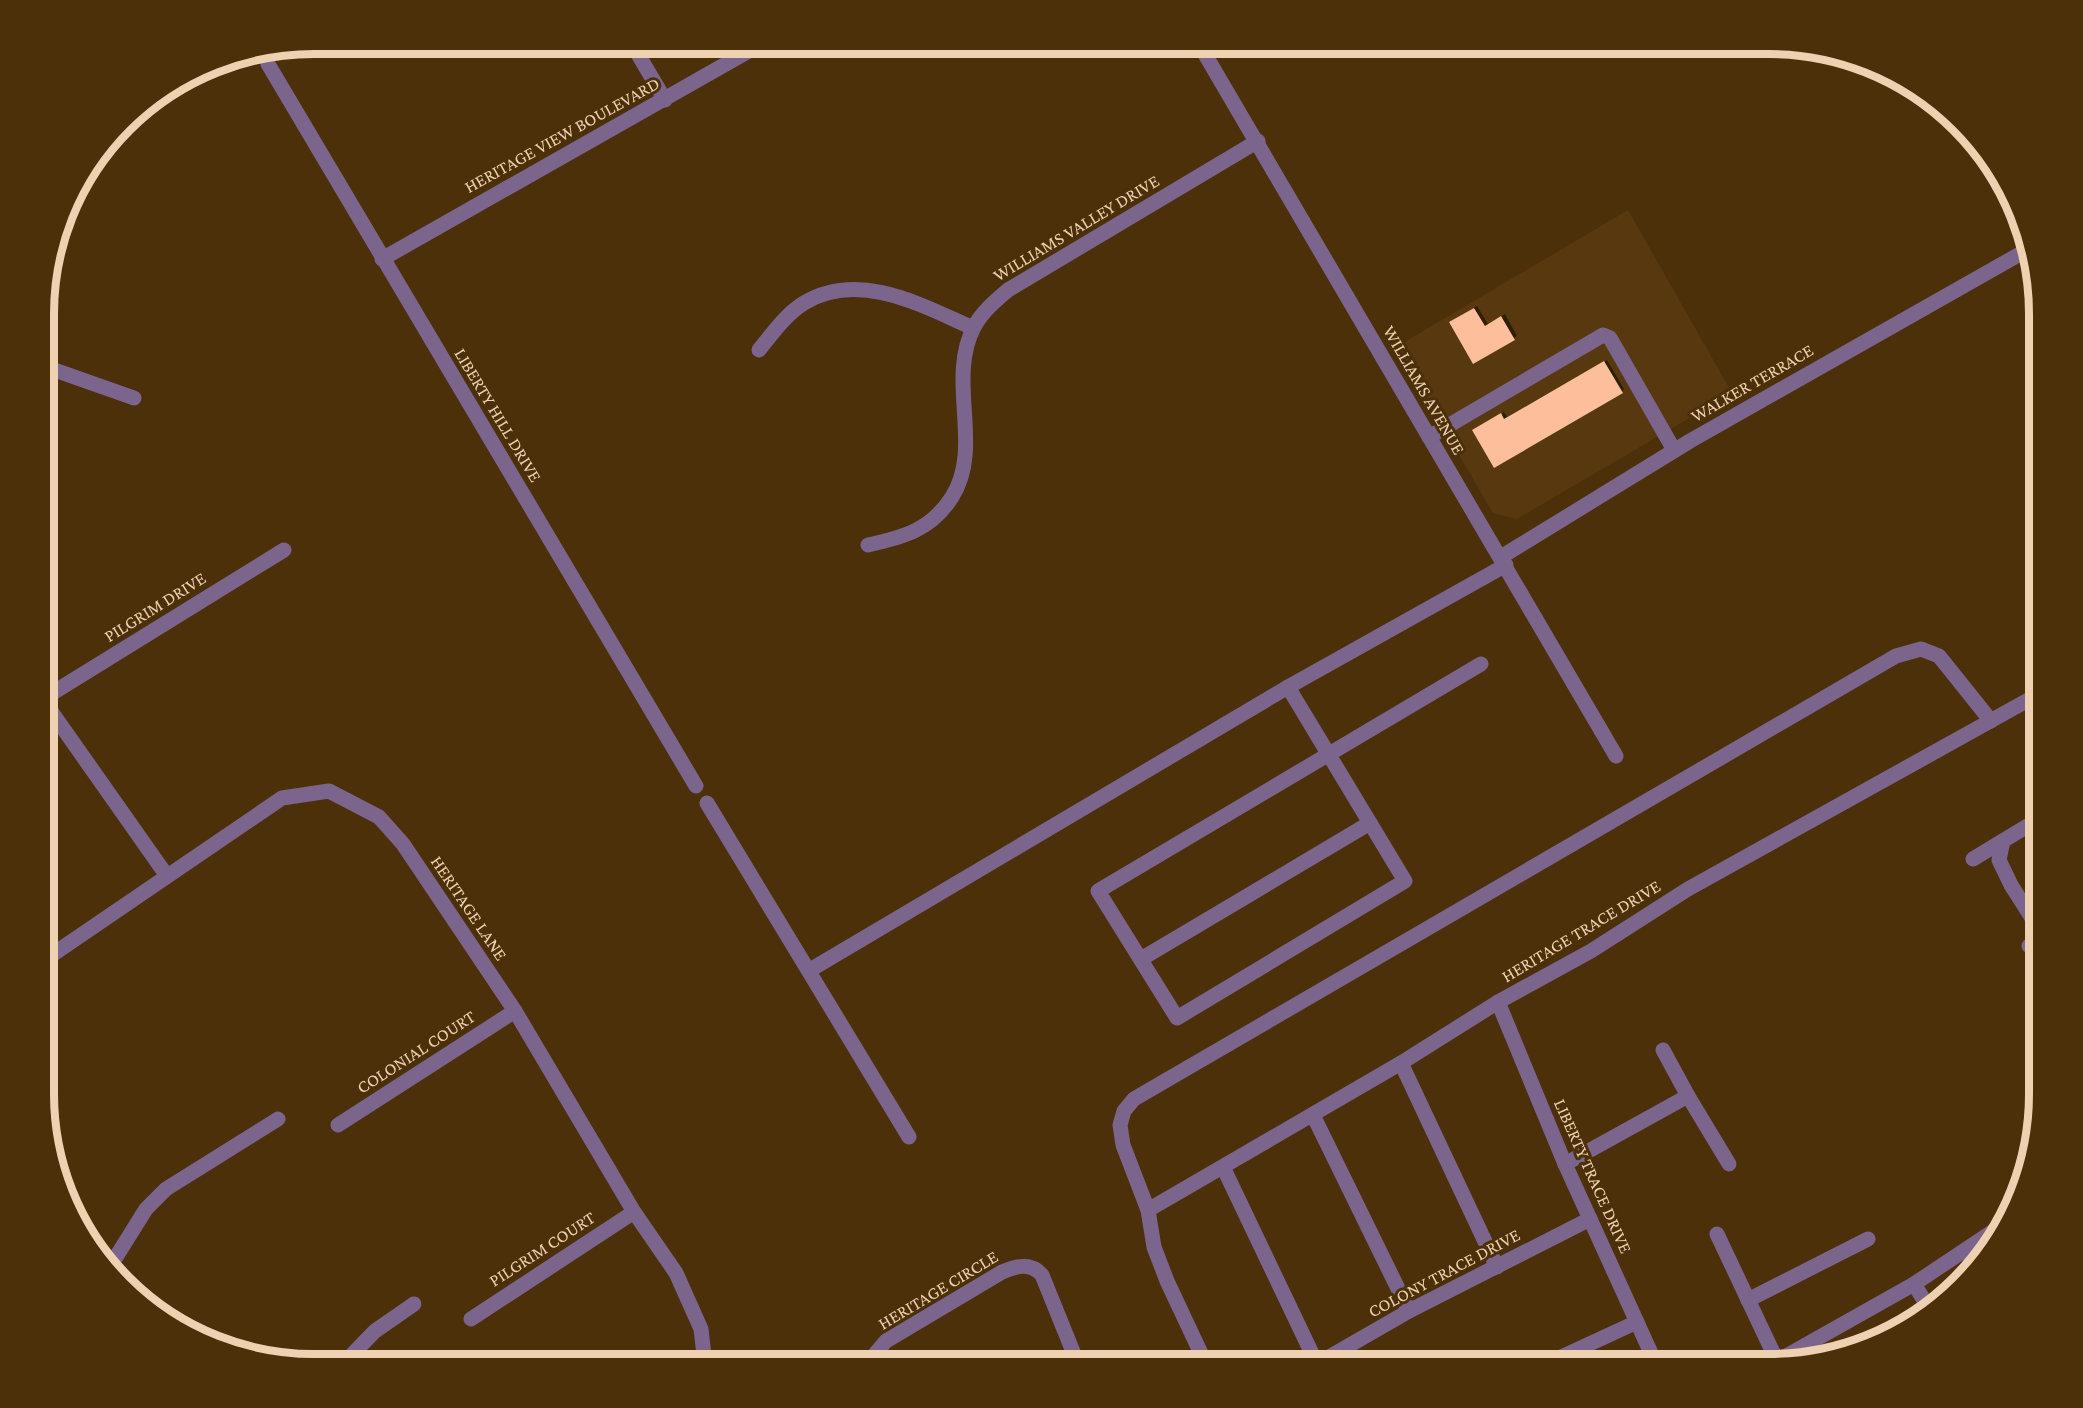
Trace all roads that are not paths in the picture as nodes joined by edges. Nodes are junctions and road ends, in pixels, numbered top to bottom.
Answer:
1 (638, 54) edge
2 (744, 54) edge
3 (1205, 54) edge
4 (268, 64) dead end
5 (665, 100) junction
6 (1258, 141) junction
7 (2021, 253) edge
8 (382, 259) junction
9 (973, 328) junction
10 (759, 350) dead end
11 (54, 371) edge
12 (134, 398) dead end
13 (1428, 437) junction
14 (1674, 450) junction
15 (868, 545) dead end
16 (284, 550) dead end
17 (1503, 561) junction
18 (1481, 664) dead end
19 (1288, 687) junction
20 (54, 692) edge
21 (2029, 700) edge
22 (54, 715) edge
23 (1991, 721) junction
24 (1328, 752) junction
25 (1617, 756) dead end
26 (696, 786) dead end
27 (707, 803) dead end
28 (1370, 823) junction
29 (2029, 825) edge
30 (2003, 841) junction
31 (1973, 859) dead end
32 (167, 876) junction
33 (2029, 913) edge
34 (54, 954) edge
35 (1140, 959) junction
36 (810, 970) junction
37 (1498, 1002) junction
38 (515, 1011) junction
39 (1663, 1050) dead end
40 (1401, 1063) junction
41 (1688, 1096) junction
42 (1313, 1115) junction
43 (278, 1119) dead end
44 (338, 1125) dead end
45 (909, 1137) dead end
46 (1565, 1164) junction
47 (1729, 1164) dead end
48 (1223, 1167) junction
49 (1148, 1210) junction
50 (634, 1212) junction
51 (1590, 1219) junction
52 (1717, 1234) dead end
53 (1986, 1236) edge
54 (1868, 1239) dead end
55 (114, 1260) edge
56 (1497, 1267) junction
57 (1914, 1284) junction
58 (1748, 1300) junction
59 (1925, 1302) edge
60 (414, 1304) dead end
61 (1409, 1311) junction
62 (471, 1319) dead end
63 (1637, 1322) junction
64 (1805, 1351) edge
65 (353, 1354) edge
66 (704, 1354) edge
67 (874, 1354) edge
68 (1074, 1354) edge
69 (1201, 1354) edge
70 (1312, 1354) edge
71 (1334, 1354) edge
72 (1568, 1354) edge
73 (1651, 1354) edge
74 (1770, 1354) edge

1 - 5 street
2 - 5 street, HERITAGE VIEW BOULEVARD
3 - 6 street, WILLIAMS AVENUE
4 - 8 street, LIBERTY HILL DRIVE
5 - 8 street, HERITAGE VIEW BOULEVARD
6 - 9 street, WILLIAMS VALLEY DRIVE
6 - 13 street, WILLIAMS AVENUE
7 - 14 street, WALKER TERRACE
8 - 26 street, LIBERTY HILL DRIVE
9 - 10 street
9 - 15 street, WILLIAMS VALLEY DRIVE
11 - 12 street
13 - 14 street
13 - 17 street, WILLIAMS AVENUE
14 - 17 street, WALKER TERRACE
16 - 20 street, PILGRIM DRIVE
17 - 19 street, WALKER TERRACE
17 - 25 street, WILLIAMS AVENUE
18 - 24 street
19 - 24 street
19 - 36 street, WALKER TERRACE
21 - 23 street, HERITAGE TRACE DRIVE
22 - 32 street
23 - 37 street, HERITAGE TRACE DRIVE
23 - 49 street
24 - 28 street
24 - 35 street
27 - 36 street
28 - 35 street
28 - 35 street
29 - 30 street
30 - 31 street
30 - 33 street
32 - 34 street, HERITAGE LANE
32 - 38 street, HERITAGE LANE
36 - 45 street
37 - 40 street, HERITAGE TRACE DRIVE
37 - 46 street, LIBERTY TRACE DRIVE
38 - 44 street, COLONIAL COURT
38 - 50 street, HERITAGE LANE
39 - 41 street
40 - 42 street, HERITAGE TRACE DRIVE
40 - 56 street
41 - 46 street
41 - 47 street
42 - 48 street, HERITAGE TRACE DRIVE
42 - 61 street
43 - 55 street
46 - 51 street, LIBERTY TRACE DRIVE
48 - 49 street, HERITAGE TRACE DRIVE
48 - 70 street
49 - 69 street
50 - 62 street, PILGRIM COURT
50 - 66 street, HERITAGE LANE
51 - 56 street, COLONY TRACE DRIVE
51 - 63 street, LIBERTY TRACE DRIVE
52 - 58 street
53 - 57 street
54 - 58 street
56 - 61 street, COLONY TRACE DRIVE
57 - 59 street
57 - 64 street
58 - 74 street
60 - 65 street
61 - 71 street, COLONY TRACE DRIVE
63 - 72 street
63 - 73 street, LIBERTY TRACE DRIVE
67 - 68 street, HERITAGE CIRCLE

